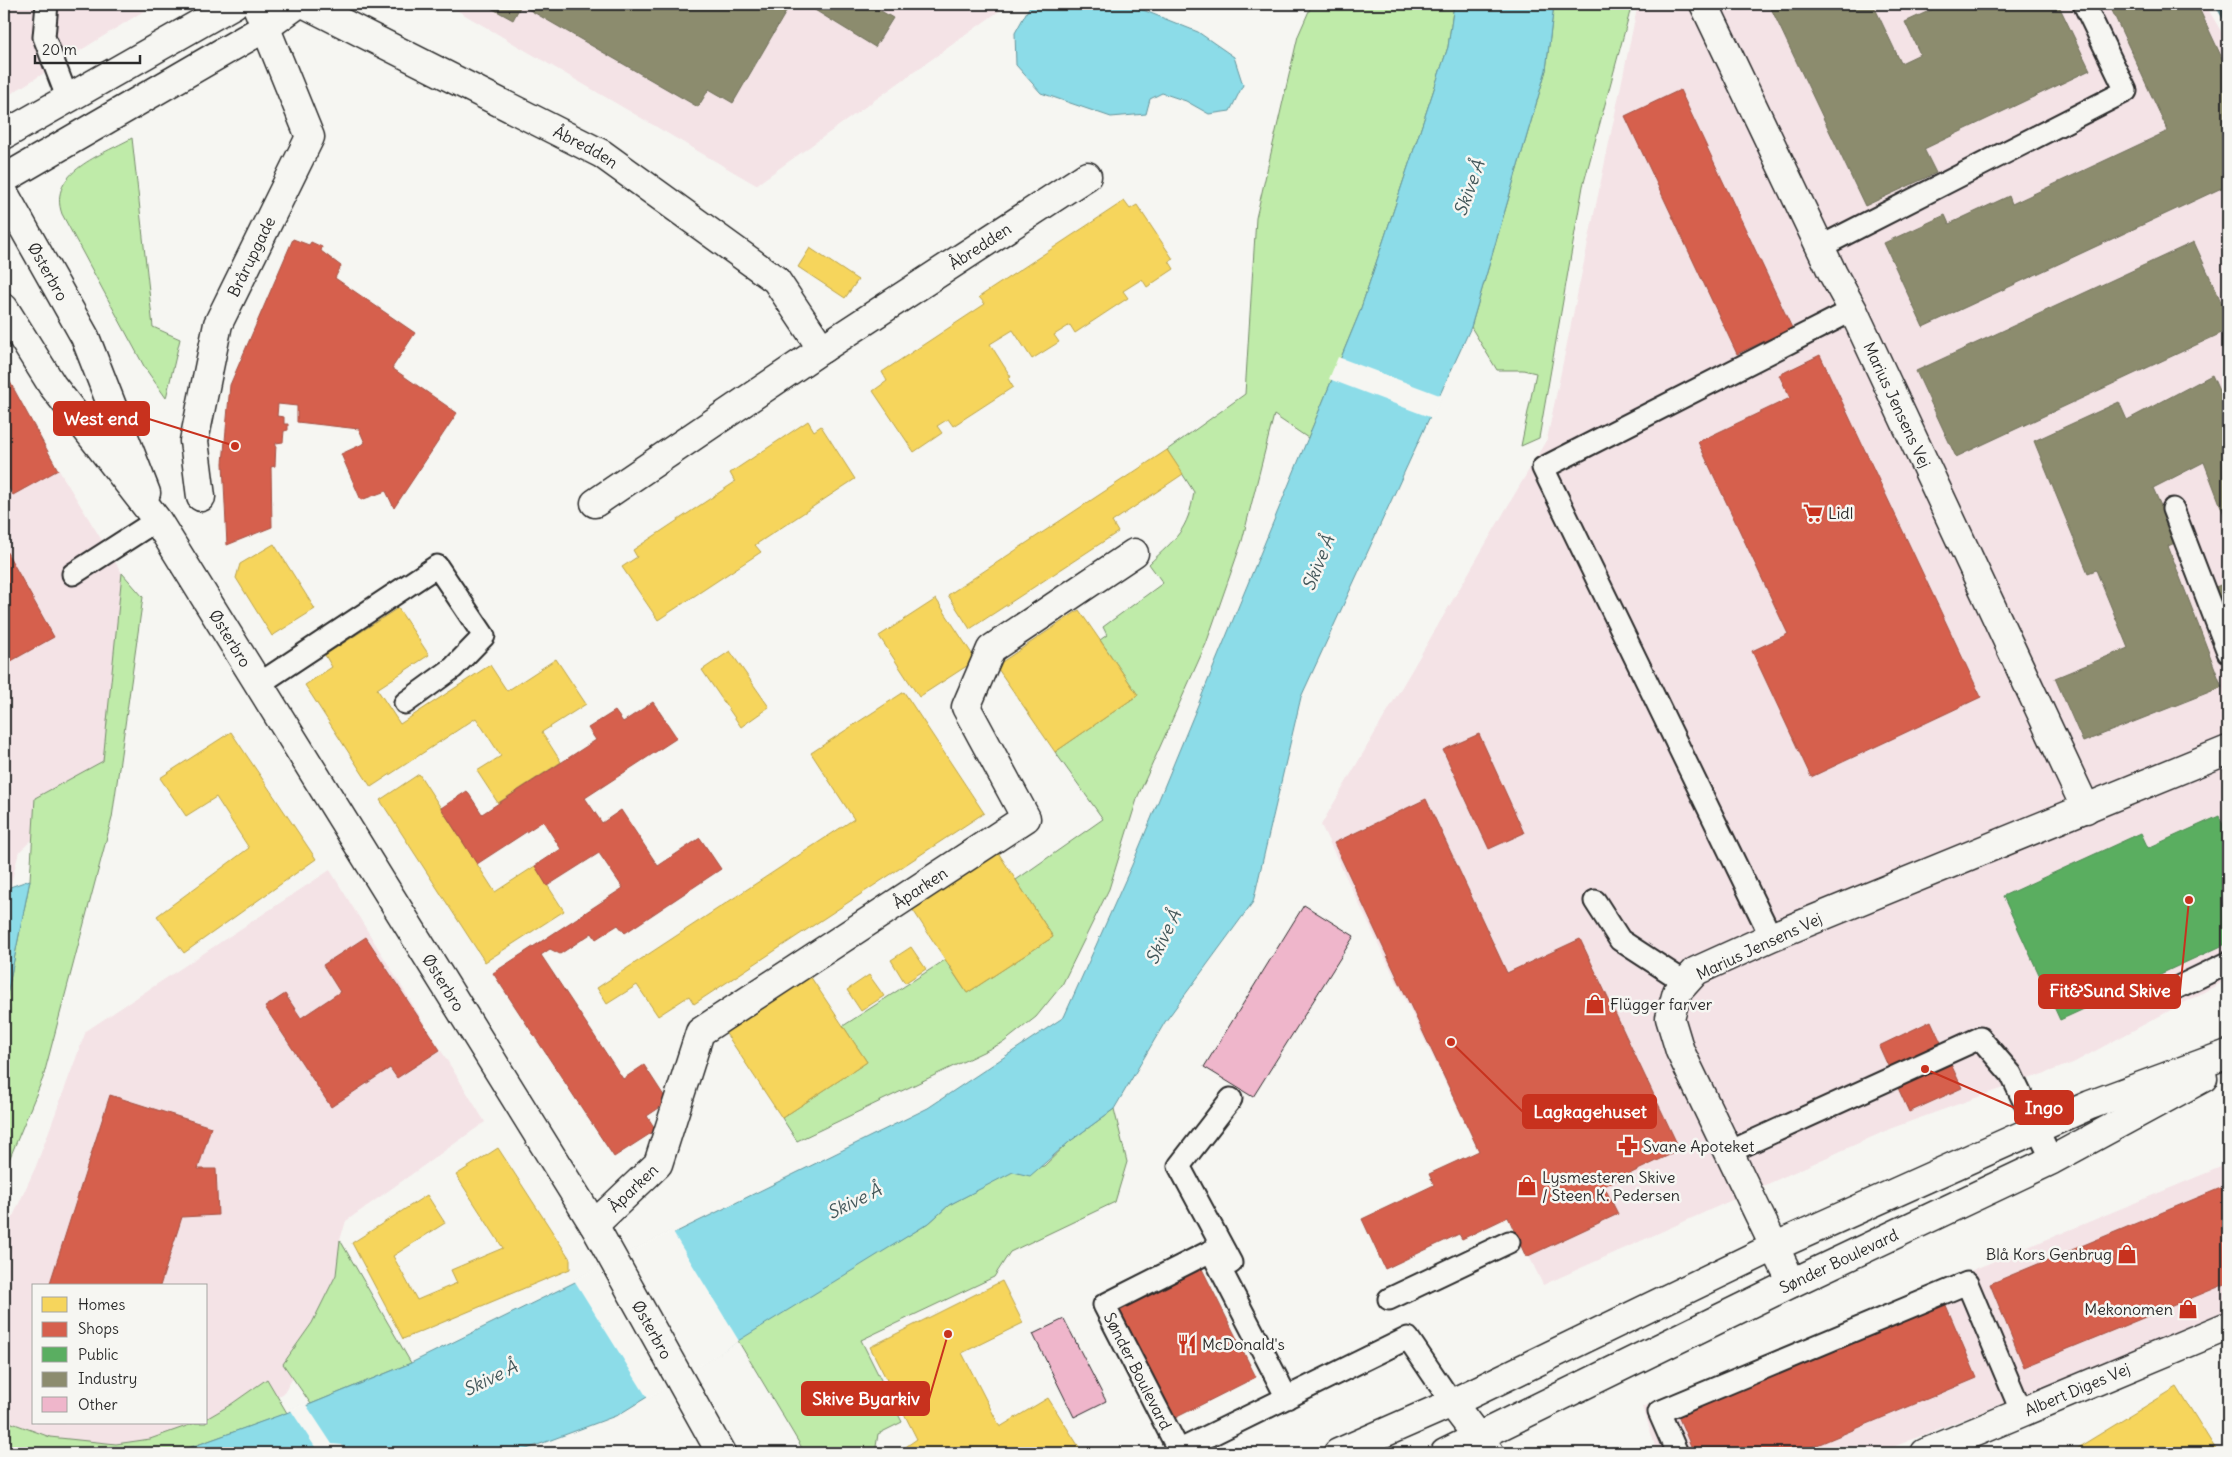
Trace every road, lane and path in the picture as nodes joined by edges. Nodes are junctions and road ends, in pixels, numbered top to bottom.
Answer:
1 (47, 4) edge
2 (234, 4) edge
3 (298, 4) edge
4 (305, 4) edge
5 (1704, 4) edge
6 (2084, 4) edge
7 (261, 15) edge
8 (67, 97) junction
9 (4, 135) edge
10 (1087, 176) dead end
11 (4, 179) edge
12 (4, 193) edge
13 (1820, 247) junction
14 (4, 308) edge
15 (1853, 310) junction
16 (822, 349) junction
17 (201, 497) dead end
18 (595, 503) dead end
19 (2173, 509) dead end
20 (157, 520) junction
21 (1134, 553) dead end
22 (73, 574) dead end
23 (2228, 652) edge
24 (259, 684) junction
25 (405, 702) dead end
26 (2228, 750) edge
27 (2086, 809) junction
28 (1594, 901) dead end
29 (1771, 937) junction
30 (2228, 963) edge
31 (1686, 983) junction
32 (2174, 989) dead end
33 (2228, 1054) edge
34 (2228, 1064) edge
35 (1231, 1100) dead end
36 (2037, 1129) junction
37 (1729, 1152) junction
38 (2052, 1160) junction
39 (594, 1225) junction
40 (1509, 1242) dead end
41 (1774, 1247) junction
42 (1792, 1283) junction
43 (1390, 1299) dead end
44 (2228, 1326) edge
45 (1293, 1394) junction
46 (1452, 1403) junction
47 (2022, 1413) junction
48 (1484, 1446) edge
49 (1176, 1452) edge
50 (721, 1453) edge
51 (1338, 1453) edge
52 (1445, 1453) edge
53 (1677, 1453) edge
54 (1925, 1453) edge

1 - 8 lane
2 - 8 street
3 - 7 street
4 - 16 street, Åbredden
5 - 13 street, Marius Jensens Vej
6 - 13 lane
7 - 11 street
7 - 17 street, Brårupgade
8 - 9 street
10 - 16 street, Åbredden
12 - 20 street, Østerbro
13 - 15 street, Marius Jensens Vej
14 - 20 street, Østerbro
15 - 27 street, Marius Jensens Vej
15 - 29 lane
16 - 18 street, Åbredden
19 - 23 lane
20 - 22 lane
20 - 24 street, Østerbro
21 - 39 street, Åparken
24 - 25 lane
24 - 39 street, Østerbro
26 - 27 street, Marius Jensens Vej
27 - 29 street, Marius Jensens Vej
28 - 31 lane
29 - 31 street, Marius Jensens Vej
30 - 32 lane
31 - 37 street, Marius Jensens Vej
33 - 36 street
34 - 38 street, Sønder Boulevard
35 - 45 lane
36 - 37 lane
36 - 38 lane
36 - 41 street
37 - 41 street, Marius Jensens Vej
38 - 42 street, Sønder Boulevard
39 - 50 street, Østerbro
40 - 43 lane
41 - 42 street, Marius Jensens Vej
41 - 46 street
42 - 48 street, Sønder Boulevard
44 - 47 street, Albert Diges Vej
45 - 46 lane, Sønder Boulevard
45 - 49 lane, Sønder Boulevard
45 - 49 lane, Sønder Boulevard
46 - 48 street
46 - 51 street
47 - 53 lane
47 - 54 street, Albert Diges Vej
48 - 52 street, Sønder Boulevard

